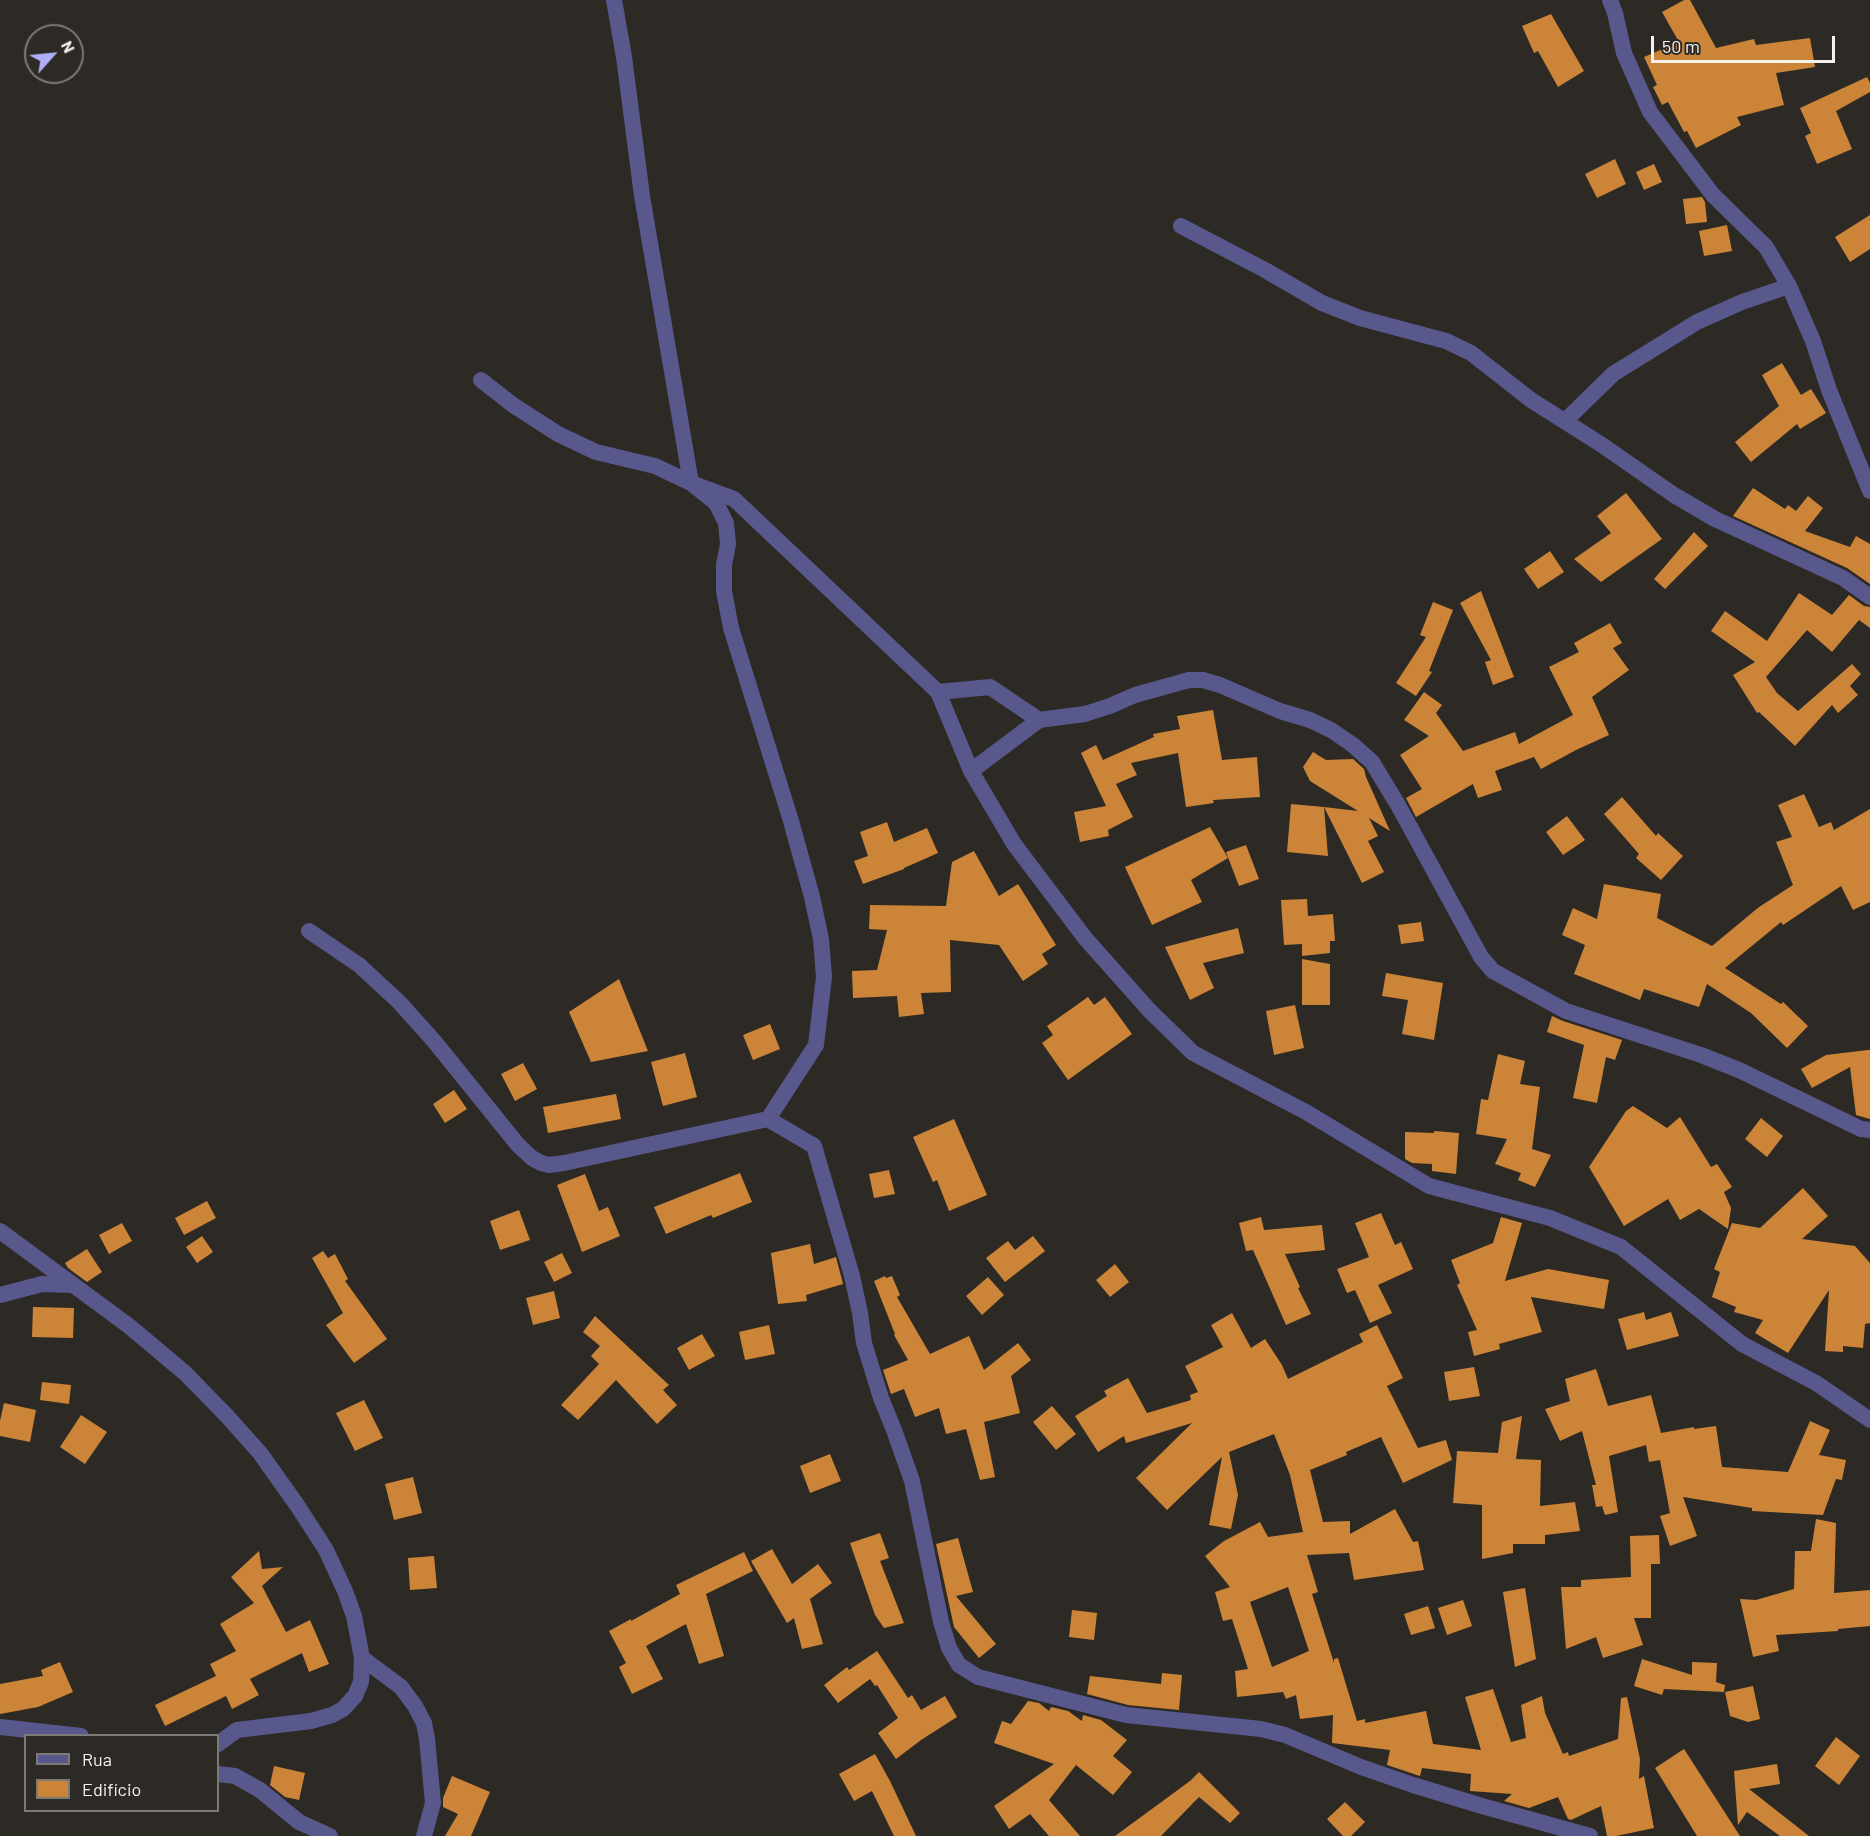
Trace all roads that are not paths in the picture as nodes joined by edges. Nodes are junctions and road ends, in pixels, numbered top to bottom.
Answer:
1 (614, 0) edge
2 (1610, 0) edge
3 (1181, 226) dead end
4 (1789, 286) junction
5 (481, 380) dead end
6 (1565, 422) junction
7 (691, 483) junction
8 (1870, 492) edge
9 (1870, 597) edge
10 (938, 692) junction
11 (1038, 720) junction
12 (971, 771) junction
13 (309, 931) dead end
14 (768, 1119) junction
15 (1870, 1130) edge
16 (0, 1231) edge
17 (72, 1285) junction
18 (0, 1295) edge
19 (1870, 1420) edge
20 (362, 1658) junction
21 (0, 1726) edge
22 (65, 1734) edge
23 (219, 1743) edge
24 (219, 1774) edge
25 (330, 1836) edge
26 (423, 1836) edge
27 (1590, 1836) edge

1 - 7 street
2 - 4 street
3 - 6 street
4 - 6 street
4 - 8 street
5 - 7 street
6 - 9 street
7 - 10 street
7 - 14 street
10 - 11 street
10 - 12 street
11 - 12 street
11 - 15 street
12 - 19 street
13 - 14 street
14 - 27 street
16 - 17 street
17 - 18 street
17 - 20 street
20 - 23 street
20 - 26 street
21 - 22 street
24 - 25 street

